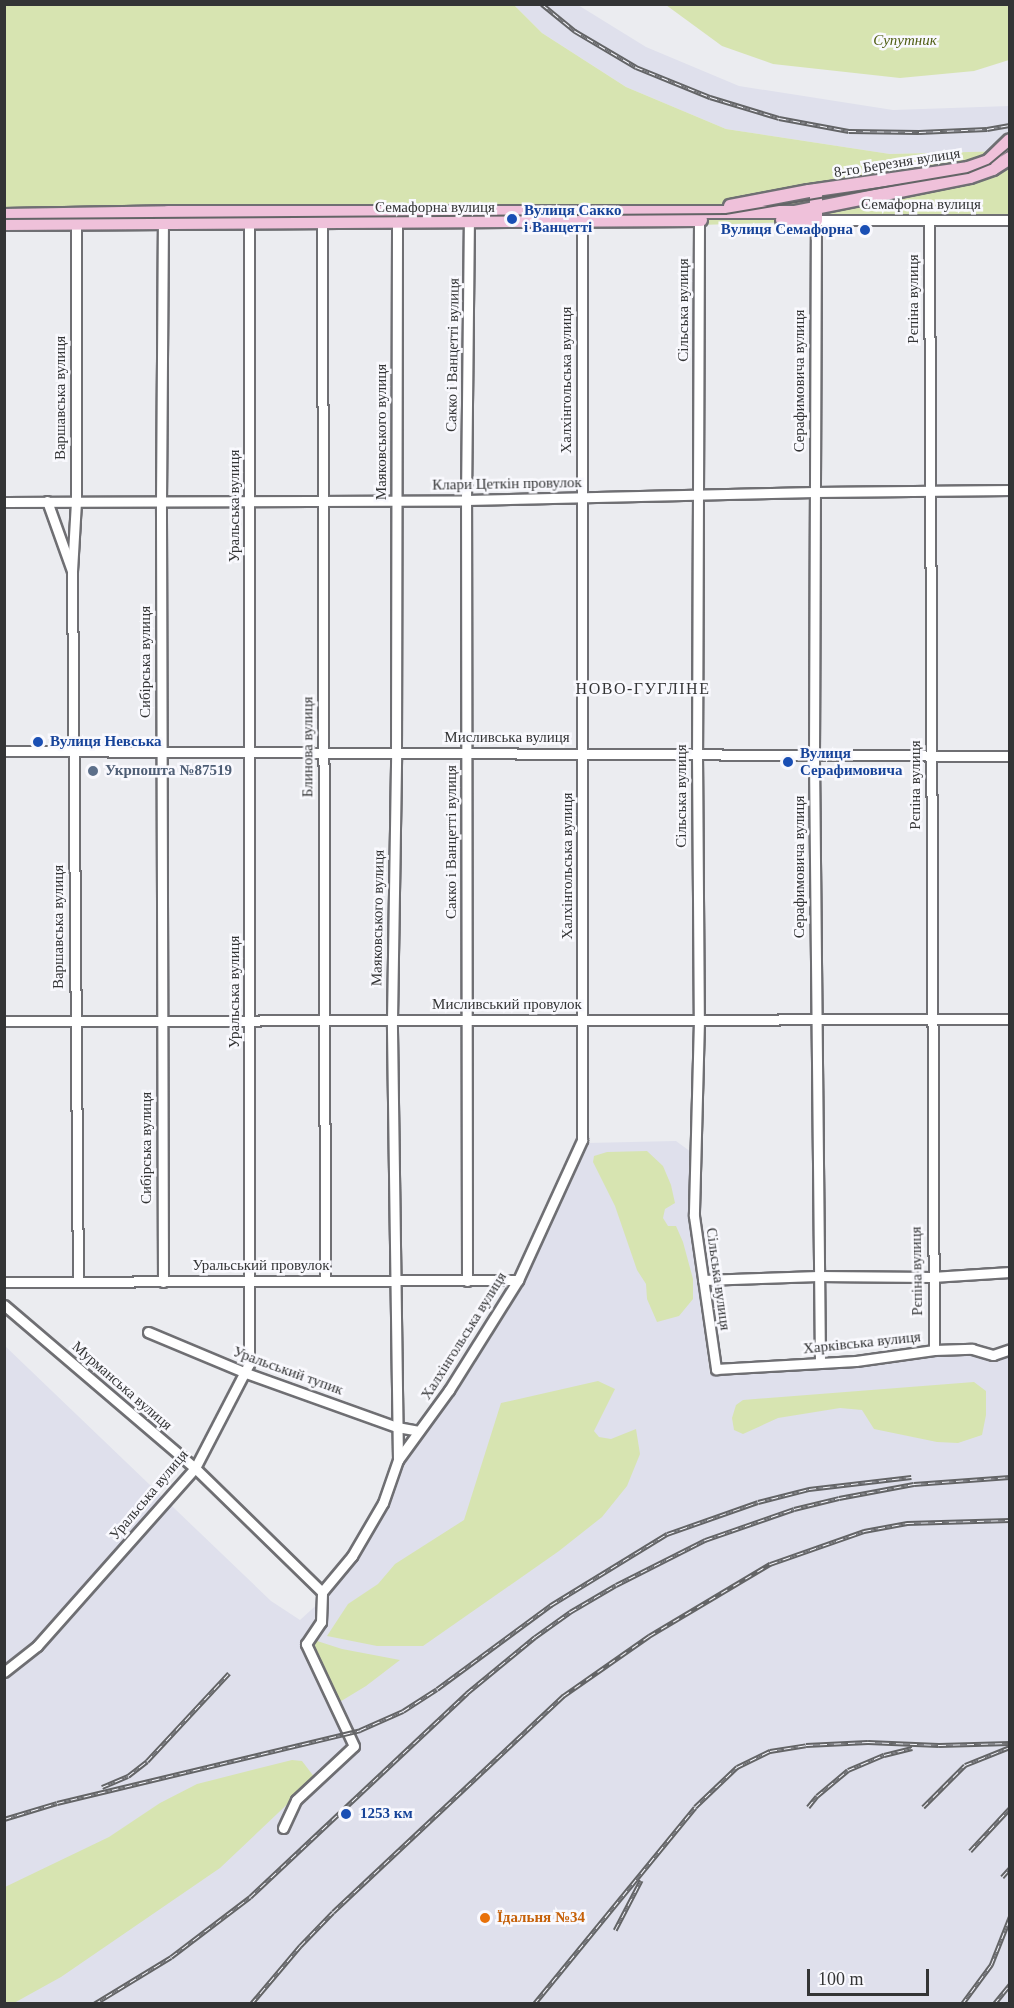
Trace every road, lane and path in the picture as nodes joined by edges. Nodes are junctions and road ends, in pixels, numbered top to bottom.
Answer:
1 (1010, 140) edge
2 (1010, 158) edge
3 (816, 190) junction
4 (674, 210) junction
5 (4, 215) edge
6 (816, 215) junction
7 (322, 219) junction
8 (699, 220) junction
9 (929, 220) junction
10 (1010, 220) edge
11 (582, 221) junction
12 (469, 222) junction
13 (163, 223) junction
14 (249, 223) junction
15 (397, 223) junction
16 (4, 224) edge
17 (76, 224) junction
18 (1010, 490) edge
19 (930, 491) junction
20 (814, 492) junction
21 (698, 494) junction
22 (581, 497) junction
23 (466, 500) junction
24 (47, 501) junction
25 (321, 501) junction
26 (396, 501) junction
27 (4, 502) edge
28 (76, 502) junction
29 (161, 502) junction
30 (250, 502) junction
31 (72, 571) junction
32 (4, 751) edge
33 (73, 751) junction
34 (160, 752) junction
35 (250, 752) junction
36 (323, 753) junction
37 (396, 753) junction
38 (466, 753) junction
39 (582, 754) junction
40 (697, 754) junction
41 (814, 755) junction
42 (930, 755) junction
43 (1010, 756) edge
44 (1010, 1019) edge
45 (74, 1020) junction
46 (162, 1020) junction
47 (250, 1020) junction
48 (324, 1020) junction
49 (392, 1020) junction
50 (467, 1020) junction
51 (583, 1020) junction
52 (699, 1020) junction
53 (815, 1020) junction
54 (931, 1020) junction
55 (4, 1021) edge
56 (1010, 1272) edge
57 (818, 1276) junction
58 (932, 1277) junction
59 (518, 1280) junction
60 (703, 1280) junction
61 (250, 1281) junction
62 (325, 1281) junction
63 (395, 1281) junction
64 (468, 1281) junction
65 (4, 1282) edge
66 (78, 1282) junction
67 (163, 1282) junction
68 (4, 1305) edge
69 (148, 1332) dead end
70 (1010, 1349) edge
71 (933, 1350) junction
72 (820, 1363) junction
73 (716, 1370) joint
74 (246, 1373) junction
75 (397, 1427) junction
76 (419, 1431) junction
77 (398, 1460) junction
78 (195, 1468) junction
79 (322, 1592) junction
80 (4, 1672) edge
81 (283, 1828) dead end

1 - 3 main road, 8-го Березня вулиця
2 - 6 main road, 8-го Березня вулиця
3 - 4 main road, Семафорна вулиця
3 - 6 main road, Серафимовича вулиця
4 - 6 main road, Семафорна вулиця
4 - 7 main road, Семафорна вулиця
5 - 7 main road, Семафорна вулиця
6 - 8 main road, Семафорна вулиця
6 - 9 street, Семафорна вулиця
6 - 20 street, Серафимовича вулиця
7 - 14 main road, Семафорна вулиця
7 - 15 main road, Семафорна вулиця
7 - 25 street, Блинова вулиця
8 - 11 main road, Семафорна вулиця
8 - 21 street, Сільська вулиця
9 - 10 street, Семафорна вулиця
9 - 19 street, Рєпіна вулиця
11 - 12 main road, Семафорна вулиця
11 - 22 street, Халхінгольська вулиця
12 - 15 main road, Семафорна вулиця
12 - 23 street, Сакко і Ванцетті вулиця
13 - 14 main road, Семафорна вулиця
13 - 17 main road, Семафорна вулиця
13 - 29 street, Сибірська вулиця
14 - 30 street, Уральська вулиця
15 - 26 street, Маяковського вулиця
16 - 17 main road, Семафорна вулиця
17 - 28 street, Варшавська вулиця
18 - 19 street, Клари Цеткін провулок
19 - 20 street, Клари Цеткін провулок
19 - 42 street, Рєпіна вулиця
20 - 21 street, Клари Цеткін провулок
20 - 41 street, Серафимовича вулиця
21 - 22 street, Клари Цеткін провулок
21 - 40 street, Сільська вулиця
22 - 23 street, Клари Цеткін провулок
22 - 39 street, Халхінгольська вулиця
23 - 26 street, Клари Цеткін провулок
23 - 38 street, Сакко і Ванцетті вулиця
24 - 27 street, Клари Цеткін провулок
24 - 28 street, Клари Цеткін провулок
24 - 31 street, Варшавська вулиця
25 - 26 street, Клари Цеткін провулок
25 - 30 street, Клари Цеткін провулок
25 - 36 street, Блинова вулиця
26 - 37 street, Маяковського вулиця
28 - 29 street, Клари Цеткін провулок
28 - 31 street, Варшавська вулиця
29 - 30 street, Клари Цеткін провулок
29 - 34 street, Сибірська вулиця
30 - 35 street, Уральська вулиця
31 - 33 street, Варшавська вулиця
32 - 33 street, Мисливська вулиця
33 - 34 street, Мисливська вулиця
33 - 45 street, Варшавська вулиця
34 - 35 street, Мисливська вулиця
34 - 46 street, Сибірська вулиця
35 - 36 street, Мисливська вулиця
35 - 47 street, Уральська вулиця
36 - 37 street, Мисливська вулиця
36 - 48 street, Блинова вулиця
37 - 38 street, Мисливська вулиця
37 - 49 street, Маяковського вулиця
38 - 39 street, Мисливська вулиця
38 - 50 street, Сакко і Ванцетті вулиця
39 - 40 street, Мисливська вулиця
39 - 51 street, Халхінгольська вулиця
40 - 41 street, Мисливська вулиця
40 - 52 street, Сільська вулиця
41 - 42 street, Мисливська вулиця
41 - 53 street, Серафимовича вулиця
42 - 43 street, Мисливська вулиця
42 - 54 street, Рєпіна вулиця
44 - 54 street, Мисливський провулок
45 - 46 street, Мисливський провулок
45 - 55 street, Мисливський провулок
45 - 66 street, Варшавська вулиця
46 - 47 street, Мисливський провулок
46 - 67 street, Сибірська вулиця
47 - 48 street, Мисливський провулок
47 - 61 street, Уральська вулиця
48 - 49 street, Мисливський провулок
48 - 62 street, Блинова вулиця
49 - 50 street, Мисливський провулок
49 - 63 street, Маяковського вулиця
50 - 51 street, Мисливський провулок
50 - 64 street, Сакко і Ванцетті вулиця
51 - 52 street, Мисливський провулок
51 - 59 street, Халхінгольська вулиця
52 - 53 street, Мисливський провулок
52 - 60 street, Сільська вулиця
53 - 54 street, Мисливський провулок
53 - 57 street, Серафимовича вулиця
54 - 58 street, Рєпіна вулиця
56 - 58 street
57 - 58 street
57 - 60 street
57 - 72 street, Серафимовича вулиця
58 - 71 street, Рєпіна вулиця
59 - 64 street, Уральський провулок
59 - 76 street, Халхінгольська вулиця
60 - 73 street, Сільська вулиця
61 - 62 street, Уральський провулок
61 - 67 street, Уральський провулок
61 - 74 street, Уральська вулиця
62 - 63 street, Уральський провулок
63 - 64 street, Уральський провулок
63 - 75 street, Маяковського вулиця
65 - 66 street, Уральський провулок
66 - 67 street, Уральський провулок
68 - 78 street, Мурманська вулиця
69 - 74 street, Уральський тупик
70 - 71 street, Харківська вулиця
71 - 72 street, Харківська вулиця
72 - 73 street, Харківська вулиця
74 - 75 street, Уральський тупик
74 - 78 street, Уральська вулиця
75 - 76 street, Уральський тупик
75 - 77 street, Маяковського вулиця
76 - 77 street, Халхінгольська вулиця
77 - 79 street, Маяковського вулиця
78 - 79 street, Мурманська вулиця
78 - 80 street, Уральська вулиця
79 - 81 street

